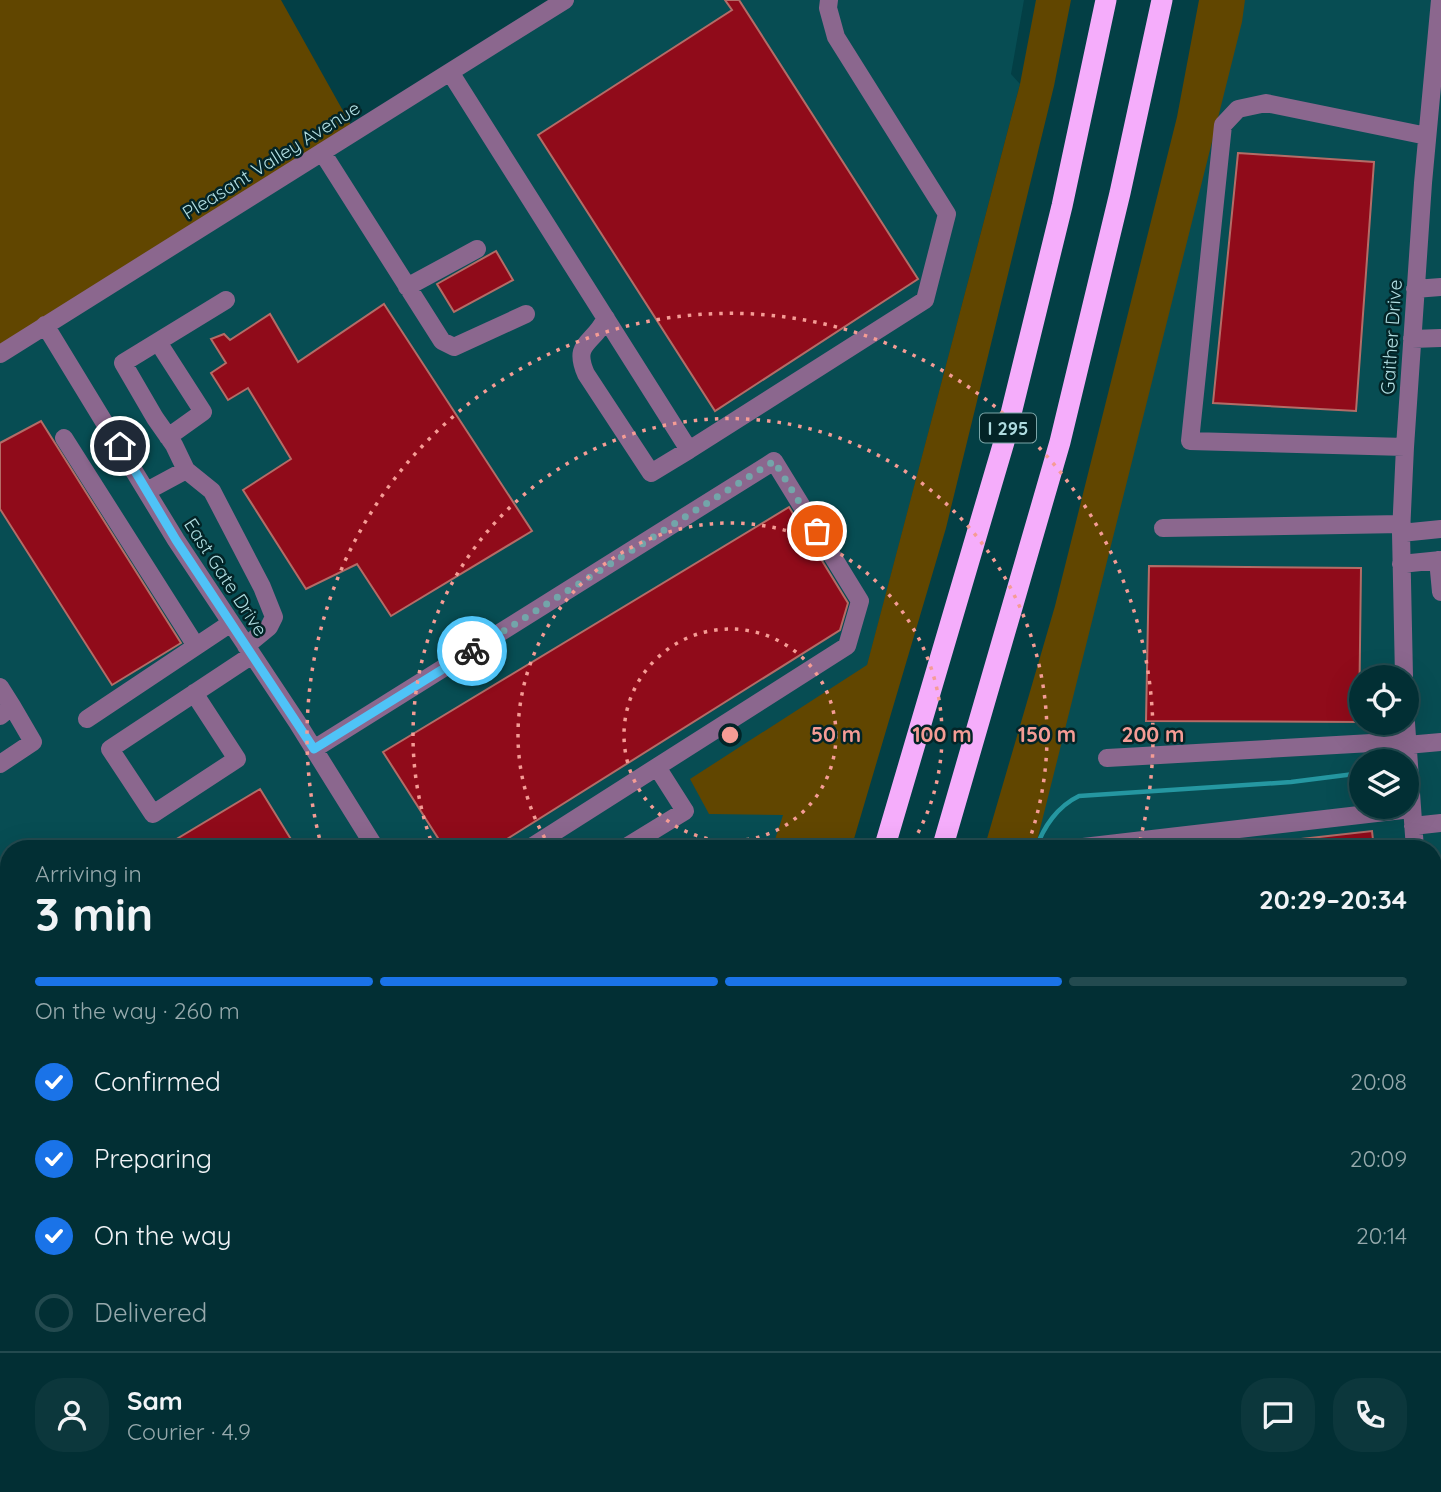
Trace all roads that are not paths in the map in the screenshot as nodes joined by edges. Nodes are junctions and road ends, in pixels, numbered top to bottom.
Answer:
1 (565, 0) edge
2 (829, 0) edge
3 (1106, 0) edge
4 (1162, 0) edge
5 (1440, 0) edge
6 (1437, 65) edge
7 (450, 72) junction
8 (1435, 110) edge
9 (1427, 136) junction
10 (322, 152) junction
11 (477, 249) dead end
12 (407, 286) junction
13 (1441, 287) edge
14 (1415, 289) junction
15 (226, 300) dead end
16 (526, 313) dead end
17 (606, 318) junction
18 (45, 325) junction
19 (1441, 338) edge
20 (1412, 339) junction
21 (158, 342) junction
22 (0, 354) edge
23 (169, 437) junction
24 (64, 438) dead end
25 (1405, 447) junction
26 (689, 450) junction
27 (186, 470) junction
28 (147, 491) junction
29 (1163, 528) dead end
30 (1401, 529) junction
31 (1441, 529) edge
32 (1439, 560) edge
33 (1401, 564) junction
34 (1441, 592) edge
35 (231, 623) junction
36 (196, 646) junction
37 (249, 651) junction
38 (1404, 665) edge
39 (0, 687) edge
40 (194, 693) junction
41 (6, 711) edge
42 (87, 719) dead end
43 (1407, 736) edge
44 (1441, 742) edge
45 (314, 749) junction
46 (1107, 758) dead end
47 (0, 764) edge
48 (657, 767) junction
49 (1419, 818) edge
50 (1390, 819) edge
51 (1412, 819) edge
52 (1441, 823) edge
53 (370, 840) edge
54 (542, 840) edge
55 (638, 840) edge
56 (887, 840) edge
57 (945, 840) edge
58 (1163, 840) edge
59 (1414, 840) edge

1 - 7 street, Pleasant Valley Avenue
2 - 26 street
3 - 56 highway, I 295
4 - 57 highway, I 295
5 - 6 street, Gaither Drive
6 - 8 street, Gaither Drive
7 - 10 street, Pleasant Valley Avenue
7 - 17 street
8 - 9 street, Gaither Drive
9 - 14 street, Gaither Drive
9 - 25 street
10 - 12 street
10 - 18 street, Pleasant Valley Avenue
11 - 12 street
12 - 16 street
13 - 14 street
14 - 20 street, Gaither Drive
15 - 21 street
17 - 26 street
17 - 26 street
18 - 22 street, Pleasant Valley Avenue
18 - 28 street, East Gate Drive
19 - 20 street
20 - 25 street, Gaither Drive
21 - 23 street
21 - 23 street
23 - 27 street
24 - 36 street
25 - 30 street, Gaither Drive
27 - 28 street
27 - 37 street
28 - 35 street, East Gate Drive
29 - 30 street
30 - 31 street
30 - 33 street, Gaither Drive
32 - 33 street
32 - 34 street
33 - 38 street, Gaither Drive
35 - 36 street
35 - 37 street, East Gate Drive
36 - 42 street
37 - 40 street
37 - 45 street, East Gate Drive
39 - 41 street
40 - 40 street
41 - 47 street
43 - 44 street
43 - 46 street
45 - 48 street
45 - 53 street, East Gate Drive
48 - 54 street
48 - 55 street
49 - 52 street
50 - 58 street
51 - 59 street

